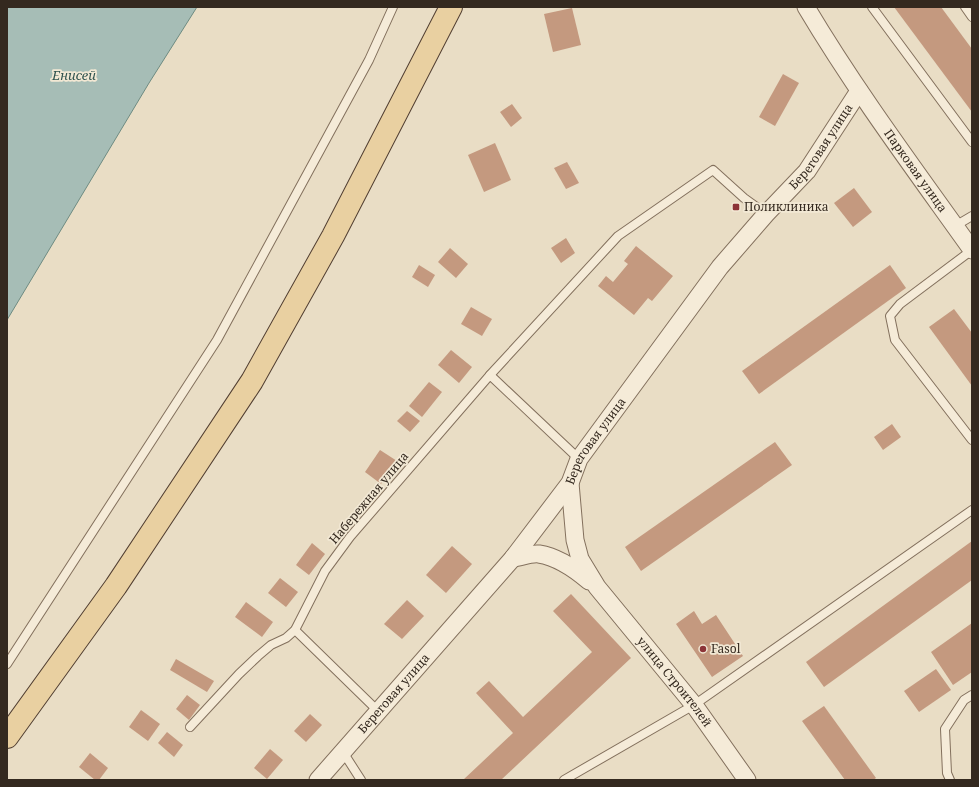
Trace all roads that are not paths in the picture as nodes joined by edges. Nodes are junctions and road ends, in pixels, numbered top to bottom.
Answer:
1 (393, 7) edge
2 (451, 7) edge
3 (806, 7) edge
4 (872, 7) edge
5 (965, 7) edge
6 (972, 17) edge
7 (859, 91) junction
8 (972, 142) edge
9 (766, 214) junction
10 (972, 216) edge
11 (955, 226) junction
12 (972, 250) edge
13 (490, 375) junction
14 (972, 440) edge
15 (579, 459) junction
16 (570, 483) junction
17 (972, 510) edge
18 (513, 558) junction
19 (597, 587) junction
20 (295, 630) junction
21 (7, 664) edge
22 (972, 695) edge
23 (694, 705) junction
24 (378, 711) junction
25 (190, 727) dead end
26 (7, 737) edge
27 (343, 752) junction
28 (318, 780) edge
29 (361, 780) edge
30 (564, 780) edge
31 (747, 780) edge
32 (950, 780) edge

1 - 21 lane
2 - 26 main road
3 - 7 street, Парковая улица
4 - 8 lane
5 - 6 lane
7 - 9 street, Береговая улица
7 - 11 street, Парковая улица
9 - 13 lane, Набережная улица
9 - 15 street, Береговая улица
10 - 11 lane
11 - 12 street, Парковая улица
12 - 14 lane
13 - 15 lane
13 - 20 lane, Набережная улица
15 - 16 street, Береговая улица
16 - 18 street, Береговая улица
16 - 19 street, улица Строителей
17 - 23 lane
18 - 19 street, улица Строителей
18 - 24 street, Береговая улица
19 - 23 street, улица Строителей
20 - 24 lane
20 - 25 lane, Набережная улица
22 - 32 lane
23 - 30 lane
23 - 31 street, улица Строителей
24 - 27 street, Береговая улица
27 - 28 street, Береговая улица
27 - 29 lane

